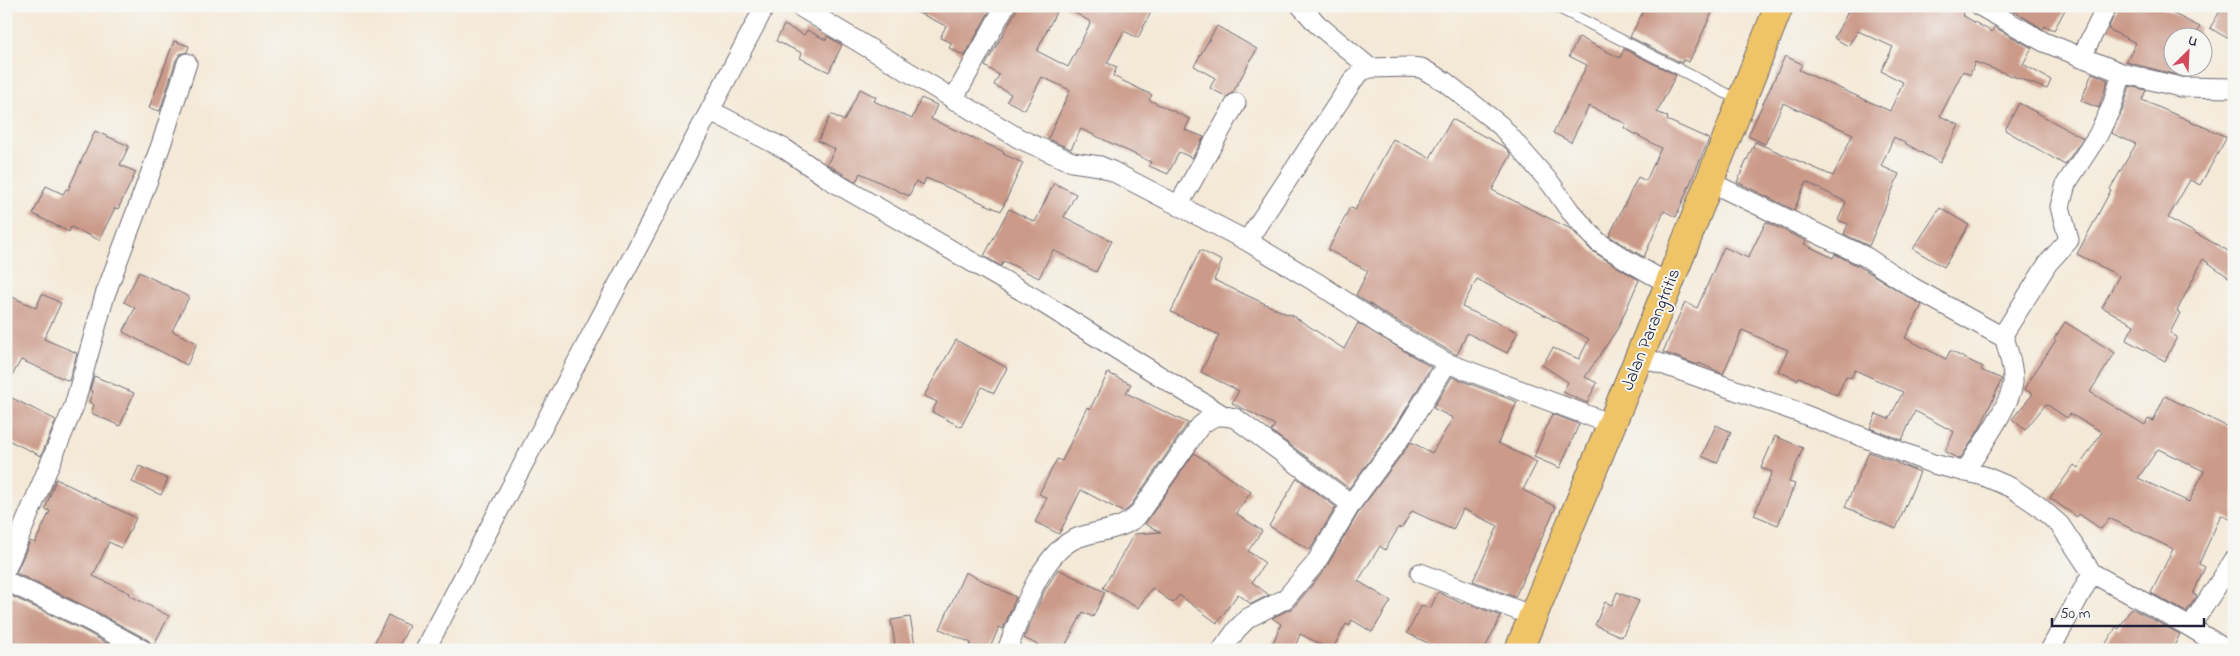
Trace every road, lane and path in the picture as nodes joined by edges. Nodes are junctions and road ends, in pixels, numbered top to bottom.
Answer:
1 (765, 6) edge
2 (799, 6) edge
3 (1005, 6) edge
4 (1301, 6) edge
5 (1555, 6) edge
6 (1779, 6) edge
7 (1980, 6) edge
8 (2107, 6) edge
9 (2081, 58) junction
10 (187, 63) dead end
11 (1370, 68) junction
12 (2122, 73) junction
13 (2234, 88) edge
14 (953, 100) junction
15 (1742, 102) junction
16 (1236, 103) dead end
17 (711, 111) junction
18 (1710, 182) junction
19 (1178, 206) junction
20 (1247, 241) junction
21 (1669, 284) junction
22 (2003, 333) junction
23 (1639, 356) junction
24 (1447, 363) junction
25 (1221, 414) junction
26 (1611, 424) junction
27 (1965, 472) junction
28 (1351, 504) junction
29 (2234, 560) edge
30 (1420, 573) dead end
31 (2092, 574) junction
32 (8, 582) edge
33 (1533, 616) junction
34 (2190, 627) junction
35 (143, 650) edge
36 (425, 650) edge
37 (1007, 650) edge
38 (1222, 650) edge
39 (1520, 650) edge
40 (2050, 650) edge
41 (2227, 650) edge

1 - 17 street
2 - 14 street
3 - 14 street
4 - 11 street
5 - 15 lane
6 - 15 main road, Jalan Parangtritis
7 - 9 street
8 - 9 street
9 - 12 street
10 - 32 street
11 - 20 street
11 - 21 street
12 - 13 street
12 - 22 street
14 - 19 street
15 - 18 main road, Jalan Parangtritis
16 - 19 street
17 - 25 street
17 - 36 street
18 - 21 main road, Jalan Parangtritis
18 - 22 street
19 - 20 street
20 - 24 street
21 - 23 main road, Jalan Parangtritis
22 - 27 street
23 - 26 main road, Jalan Parangtritis
23 - 27 street
24 - 26 street
24 - 28 street
25 - 28 street
25 - 37 street
26 - 33 main road, Jalan Parangtritis
27 - 31 street
28 - 38 street
29 - 34 street
30 - 33 street
31 - 34 street
31 - 40 street
32 - 35 street
33 - 39 main road, Jalan Parangtritis
34 - 41 street

